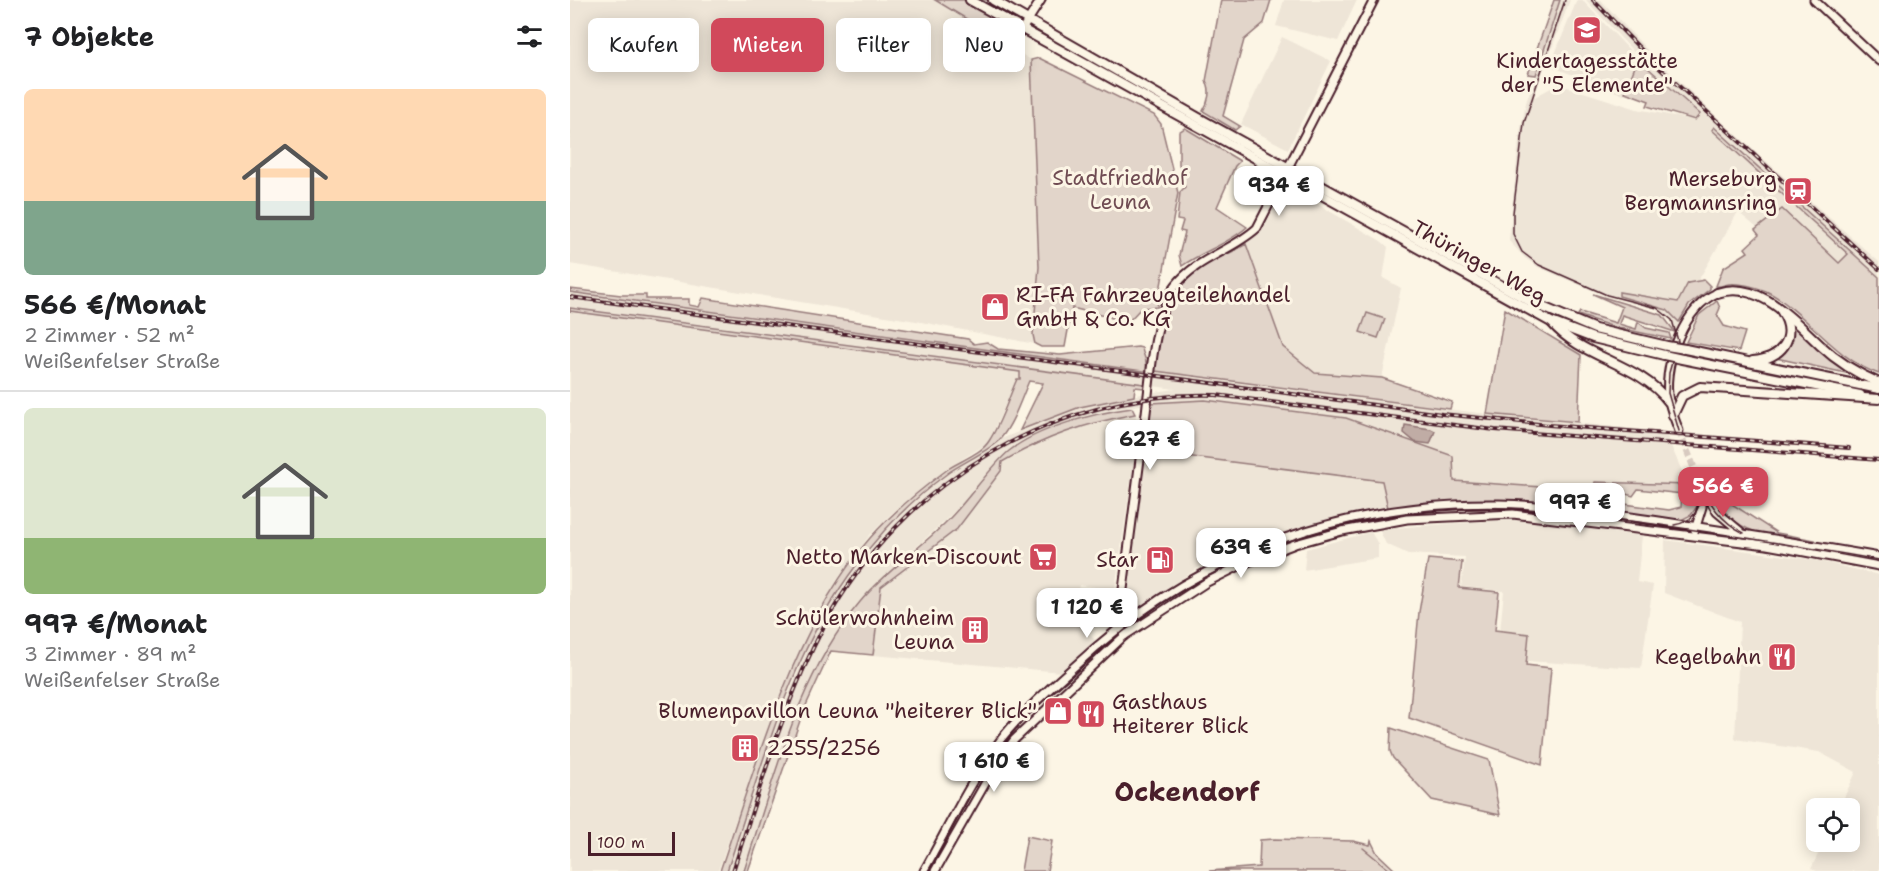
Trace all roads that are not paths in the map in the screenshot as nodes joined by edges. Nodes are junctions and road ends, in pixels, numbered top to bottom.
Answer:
1 (970, 0) edge
2 (993, 0) edge
3 (1041, 0) edge
4 (1374, 0) edge
5 (1814, 0) edge
6 (1004, 18) edge
7 (1029, 21) junction
8 (1025, 26) edge
9 (1025, 29) edge
10 (1879, 61) edge
11 (1260, 163) junction
12 (1289, 167) junction
13 (1285, 176) junction
14 (1274, 199) junction
15 (1717, 293) joint
16 (1779, 309) junction
17 (1551, 322) junction
18 (1742, 362) junction
19 (1879, 383) edge
20 (1879, 389) edge
21 (1879, 399) edge
22 (1669, 402) junction
23 (1673, 415) junction
24 (1679, 431) tunnel mouth
25 (1725, 522) junction
26 (1696, 526) junction
27 (1724, 531) junction
28 (1746, 534) junction
29 (1694, 537) junction
30 (1722, 540) junction
31 (1879, 557) edge
32 (1879, 566) edge
33 (1120, 627) junction
34 (1124, 636) junction
35 (924, 871) edge
36 (935, 871) edge

1 - 6 main road, Thüringer Weg
2 - 7 main road, Thüringer Weg
3 - 7 main road
4 - 12 main road
5 - 10 main road
7 - 8 main road
7 - 12 main road, Thüringer Weg
9 - 11 main road, Thüringer Weg
11 - 13 main road, Thüringer Weg
11 - 14 main road
12 - 13 main road
12 - 18 main road, Thüringer Weg, bridge
13 - 14 main road
13 - 17 main road, Thüringer Weg
14 - 33 main road
15 - 16 main road
15 - 22 main road
16 - 18 main road
16 - 19 main road
17 - 21 main road, Thüringer Weg, bridge
17 - 22 main road
18 - 20 main road, Thüringer Weg
21 - 23 main road
22 - 23 main road
23 - 24 main road
25 - 26 main road
25 - 27 main road
25 - 28 main road
26 - 27 main road
26 - 29 main road
26 - 33 main road
27 - 28 main road
27 - 30 main road
28 - 31 main road
29 - 30 main road
29 - 34 main road
30 - 32 main road
33 - 34 main road
33 - 35 main road
34 - 36 main road

